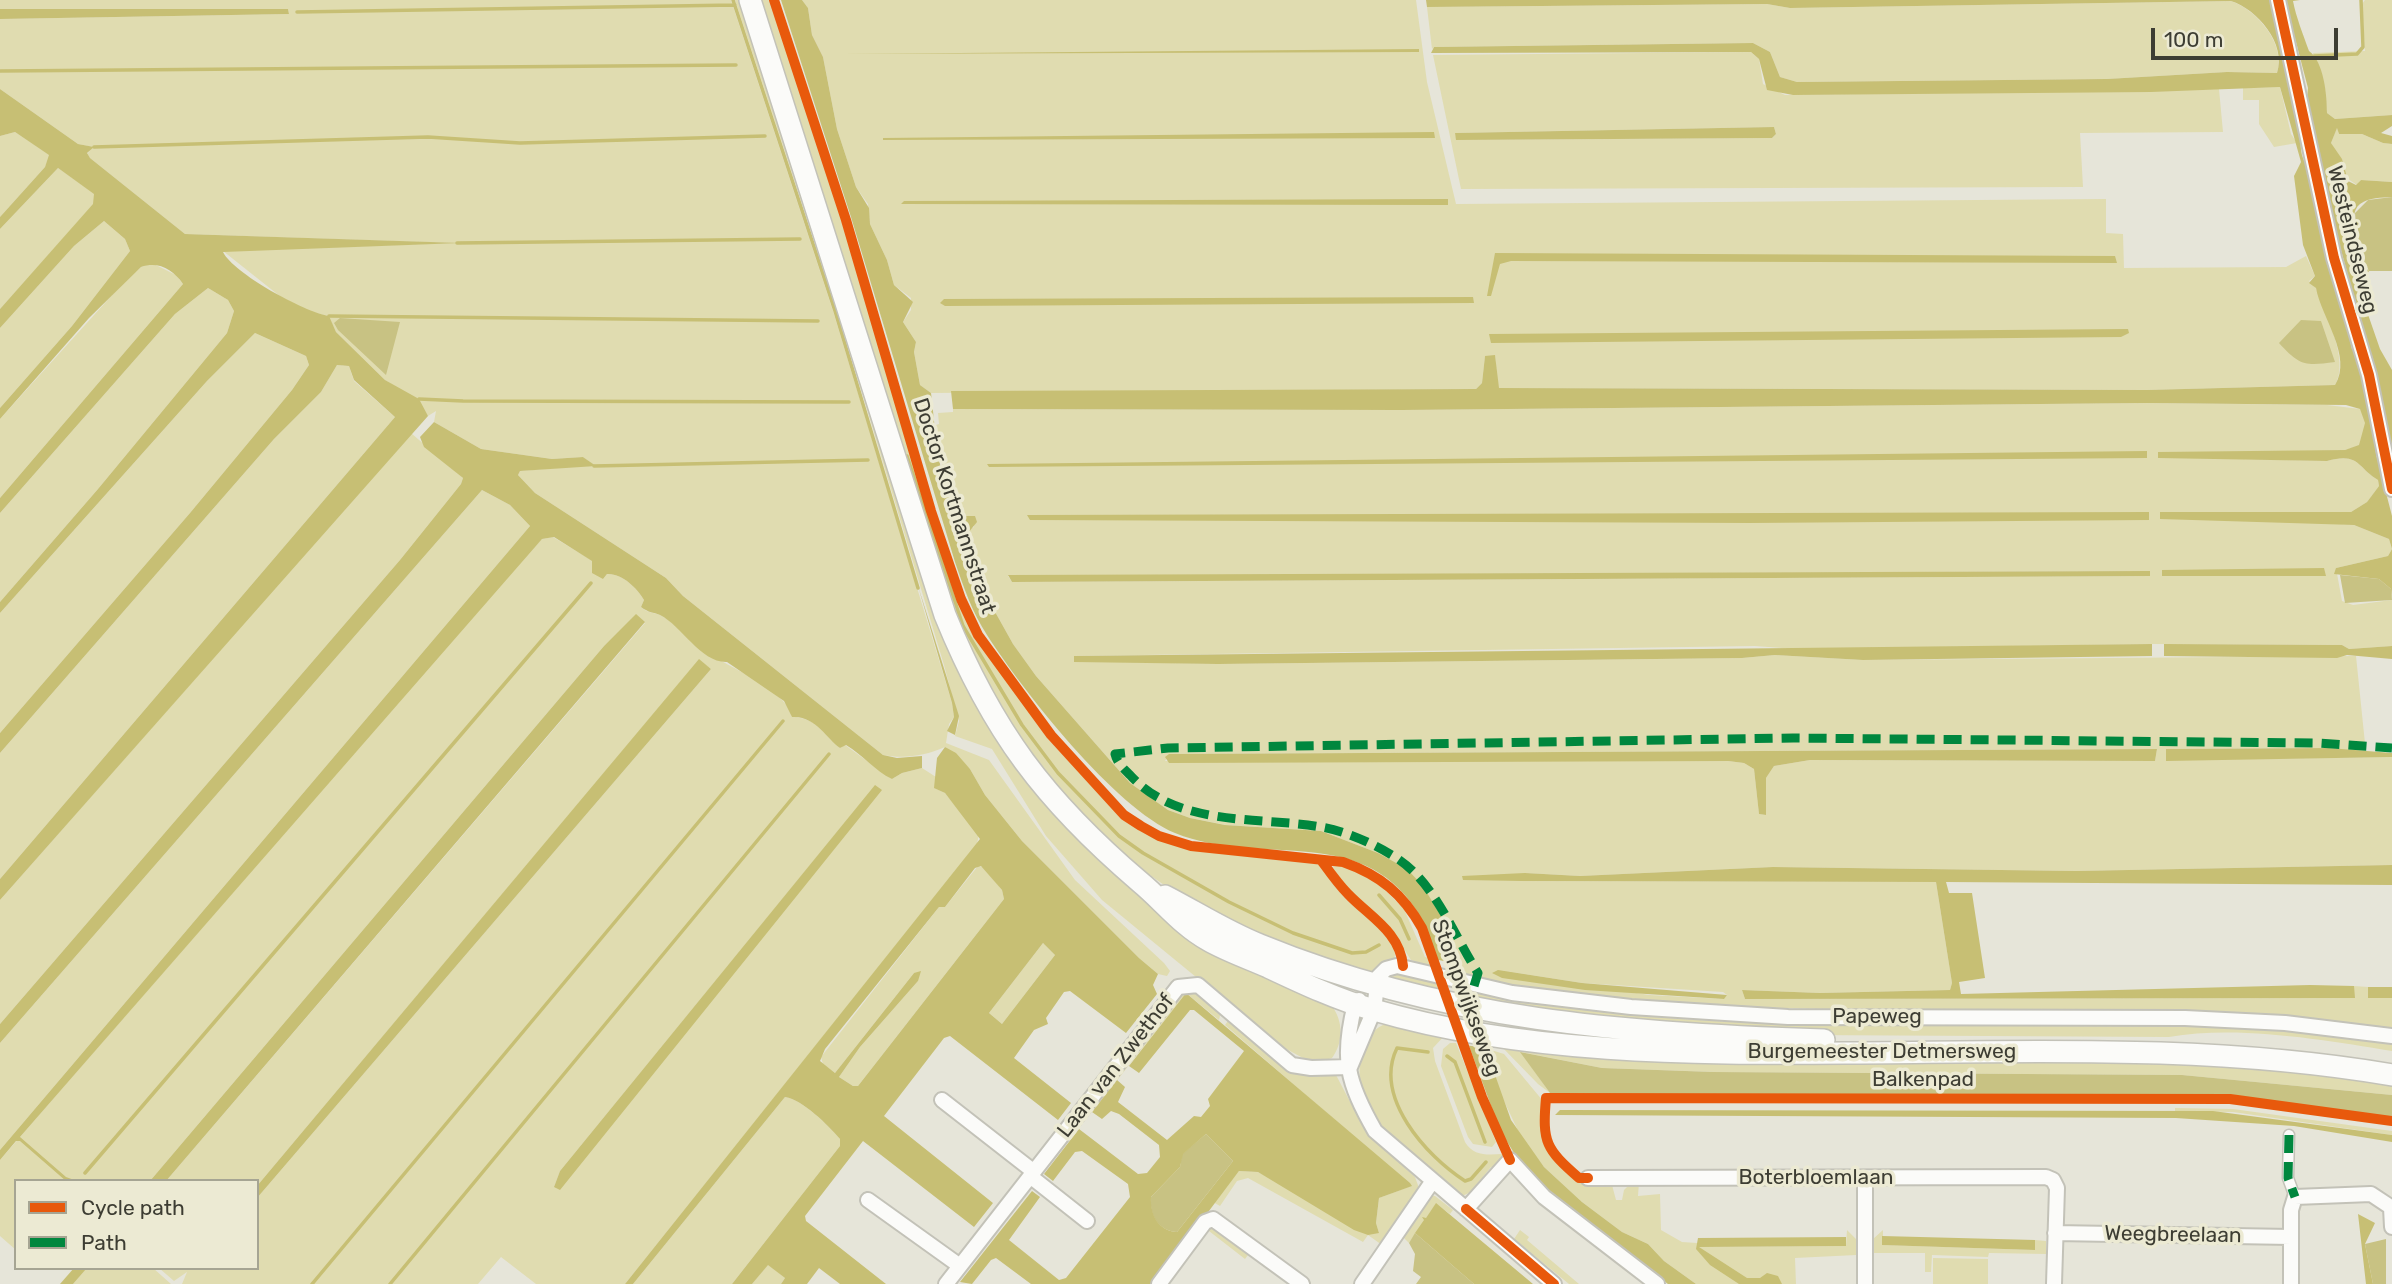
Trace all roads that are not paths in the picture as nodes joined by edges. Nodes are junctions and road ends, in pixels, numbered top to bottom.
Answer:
1 (750, 0) edge
2 (2278, 0) edge
3 (2392, 489) edge
4 (1145, 886) junction
5 (1376, 984) junction
6 (1364, 1007) junction
7 (2392, 1036) edge
8 (2392, 1062) edge
9 (1350, 1067) junction
10 (2392, 1075) edge
11 (942, 1100) dead end
12 (2289, 1135) dead end
13 (1032, 1174) junction
14 (1588, 1178) dead end
15 (1865, 1178) junction
16 (1432, 1182) junction
17 (2295, 1197) junction
18 (869, 1199) dead end
19 (2392, 1208) edge
20 (1466, 1209) junction
21 (1087, 1221) dead end
22 (2392, 1227) edge
23 (2055, 1233) junction
24 (2291, 1237) junction
25 (960, 1266) junction
26 (946, 1284) edge
27 (1159, 1284) edge
28 (1302, 1284) edge
29 (1362, 1284) edge
30 (1554, 1284) edge
31 (1657, 1284) edge
32 (1865, 1284) edge
33 (2054, 1284) edge
34 (2291, 1284) edge

1 - 4 main road, Doctor Kortmannstraat
2 - 3 street, Westeindseweg
4 - 5 main road, Doctor Kortmannstraat
4 - 6 main road, Doctor Kortmannstraat
5 - 6 street
5 - 7 street, Papeweg
5 - 8 main road, Burgemeester Detmersweg
6 - 9 street
6 - 10 main road, Burgemeester Detmersweg
9 - 13 street, Laan van Zwethof
9 - 16 street
11 - 13 street
12 - 17 street
13 - 21 street
13 - 25 street, Laan van Zwethof
14 - 15 street, Boterbloemlaan
15 - 23 street, Boterbloemlaan
15 - 32 street
16 - 20 street
16 - 29 street
17 - 19 street
17 - 24 street
18 - 25 street
19 - 22 street
20 - 30 street
20 - 31 street
23 - 24 street, Weegbreelaan
23 - 33 street
24 - 34 street
25 - 26 street, Laan van Zwethof
27 - 28 street

